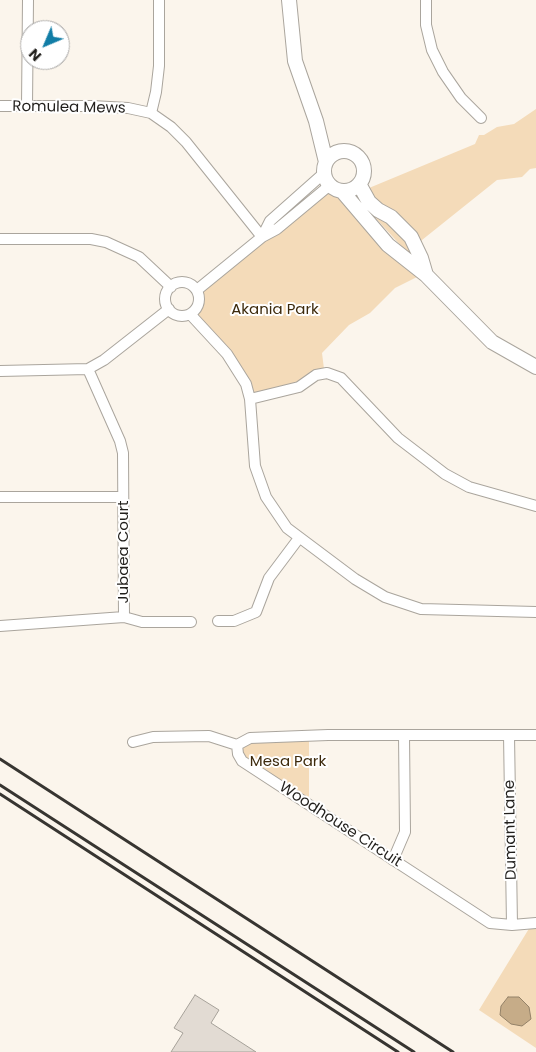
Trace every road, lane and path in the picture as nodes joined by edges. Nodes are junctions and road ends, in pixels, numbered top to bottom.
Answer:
1 (28, 0) edge
2 (159, 0) edge
3 (289, 0) edge
4 (426, 0) edge
5 (0, 106) edge
6 (27, 106) junction
7 (151, 113) junction
8 (481, 118) dead end
9 (316, 121) junction
10 (343, 152) junction
11 (330, 178) junction
12 (359, 184) junction
13 (262, 237) junction
14 (0, 239) edge
15 (426, 275) junction
16 (171, 287) junction
17 (196, 290) junction
18 (169, 309) junction
19 (190, 314) junction
20 (536, 367) edge
21 (88, 369) junction
22 (0, 371) edge
23 (250, 399) junction
24 (123, 497) junction
25 (0, 498) edge
26 (536, 506) edge
27 (299, 538) junction
28 (536, 612) edge
29 (124, 617) junction
30 (218, 621) dead end
31 (191, 622) dead end
32 (0, 626) edge
33 (404, 735) junction
34 (509, 735) junction
35 (536, 735) edge
36 (134, 742) dead end
37 (237, 746) junction
38 (393, 860) junction
39 (536, 923) edge
40 (512, 925) junction

1 - 6 street
2 - 7 street
3 - 9 street
4 - 8 street
5 - 6 street, Romulea Mews
6 - 7 street, Romulea Mews
7 - 13 street, Romulea Mews
9 - 10 street
9 - 11 street
10 - 11 street
10 - 12 street
11 - 12 street
11 - 13 street
11 - 15 street
12 - 15 street
13 - 17 street
14 - 16 street
15 - 20 street
16 - 17 street
16 - 18 street
17 - 19 street
18 - 19 street
18 - 21 street
19 - 23 street
21 - 22 street
21 - 24 street, Jubaea Court
23 - 26 street
23 - 27 street
24 - 25 street
24 - 29 street, Jubaea Court
27 - 28 street
27 - 30 street
29 - 31 street
29 - 32 street, Jubaea Court
33 - 34 street
33 - 37 street
33 - 38 street
34 - 35 street
34 - 40 street, Dumant Lane
36 - 37 street
37 - 38 street, Woodhouse Circuit
38 - 40 street, Woodhouse Circuit
39 - 40 street, Woodhouse Circuit

